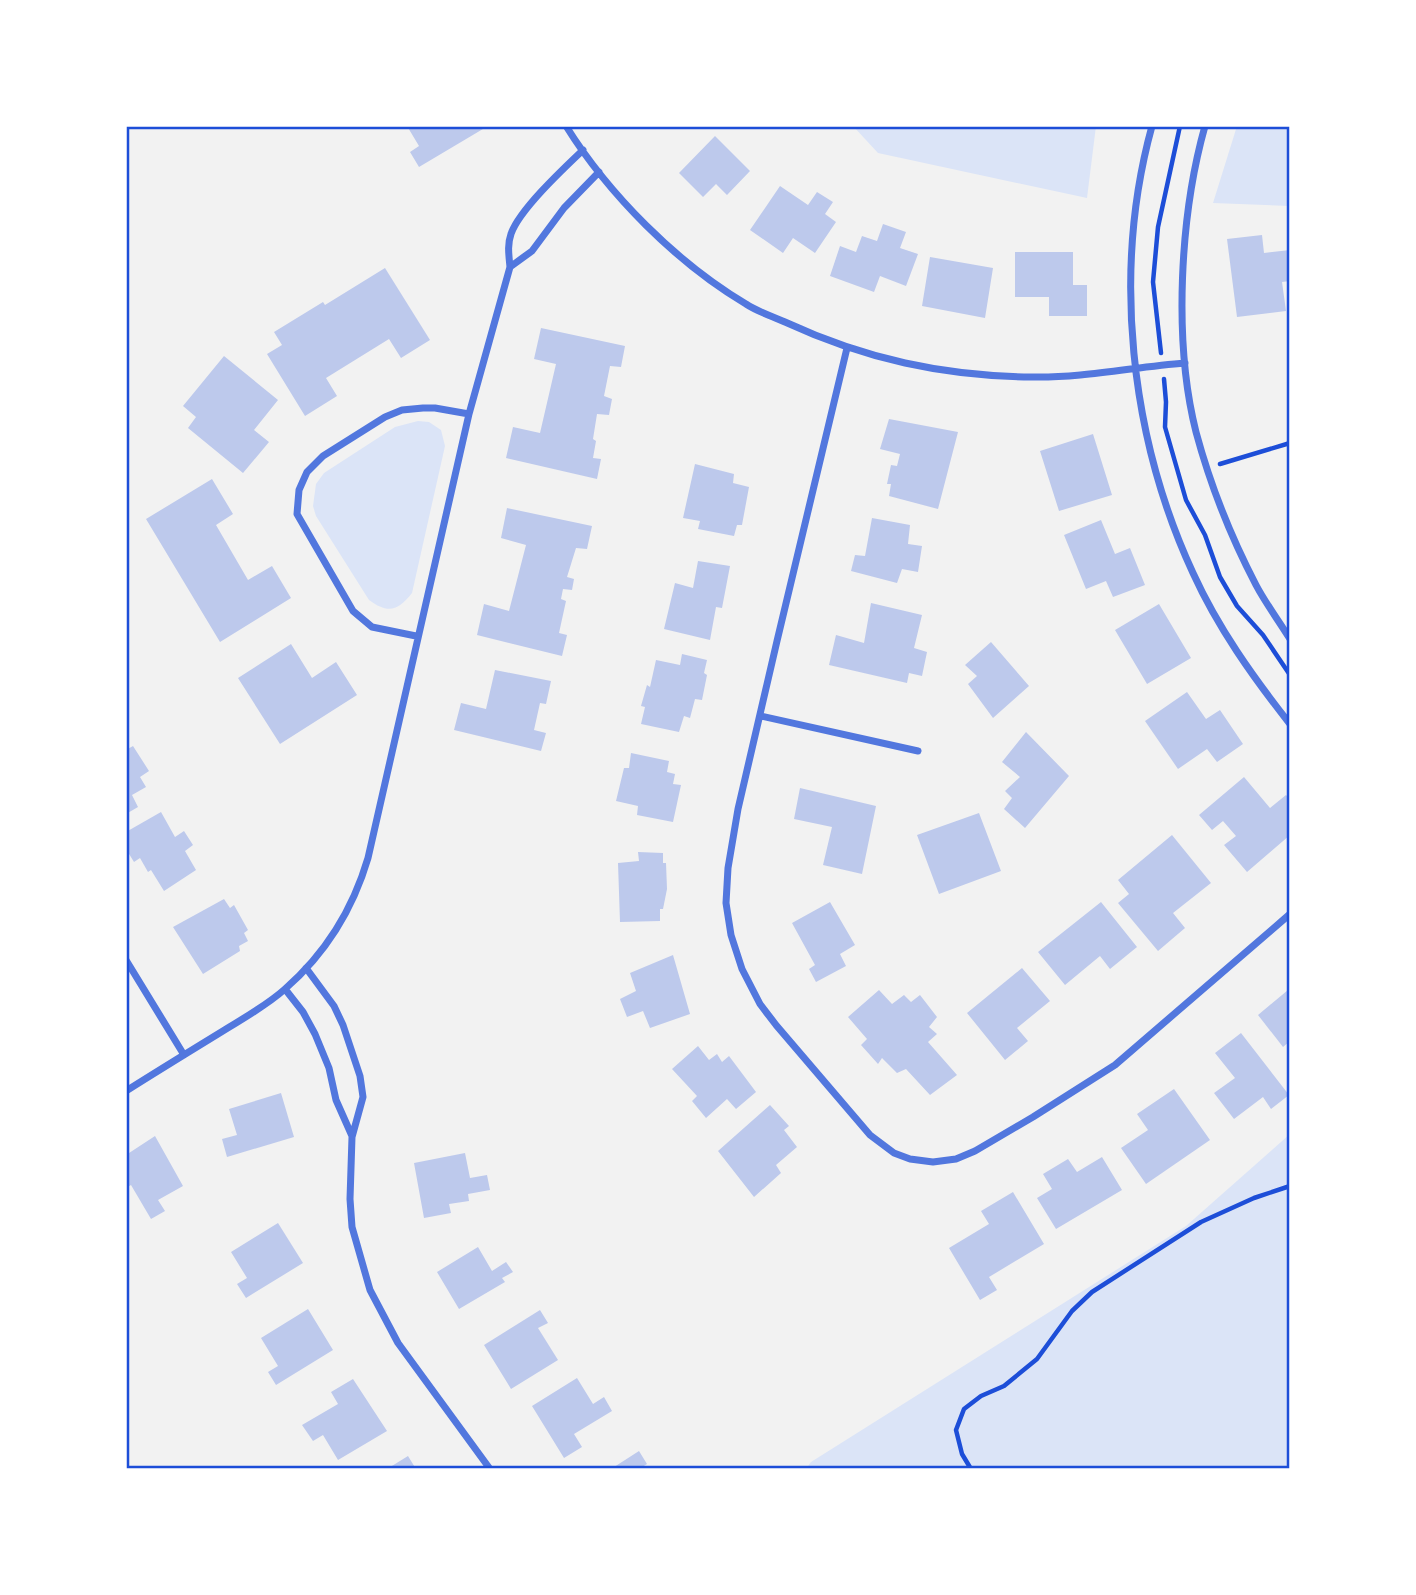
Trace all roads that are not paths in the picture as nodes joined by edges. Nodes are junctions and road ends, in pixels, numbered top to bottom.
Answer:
1 (566, 126) edge
2 (1152, 126) edge
3 (1205, 126) edge
4 (583, 150) junction
5 (599, 173) junction
6 (510, 267) junction
7 (847, 348) junction
8 (1185, 362) junction
9 (1136, 368) junction
10 (469, 414) junction
11 (416, 636) junction
12 (1290, 639) edge
13 (761, 716) junction
14 (1290, 724) edge
15 (918, 751) dead end
16 (1290, 914) edge
17 (126, 960) edge
18 (306, 968) junction
19 (285, 989) junction
20 (184, 1055) junction
21 (126, 1091) edge
22 (352, 1137) junction
23 (490, 1469) edge

1 - 4 street
2 - 9 street
3 - 8 street
4 - 5 street
4 - 6 street
5 - 6 street
5 - 7 street
6 - 10 street
7 - 9 street
7 - 13 street
8 - 9 street
8 - 12 street
9 - 14 street
10 - 11 street
10 - 11 street
11 - 18 street
13 - 15 street
13 - 16 street
17 - 20 street
18 - 19 street
18 - 22 street
19 - 20 street
19 - 22 street
20 - 21 street
22 - 23 street

